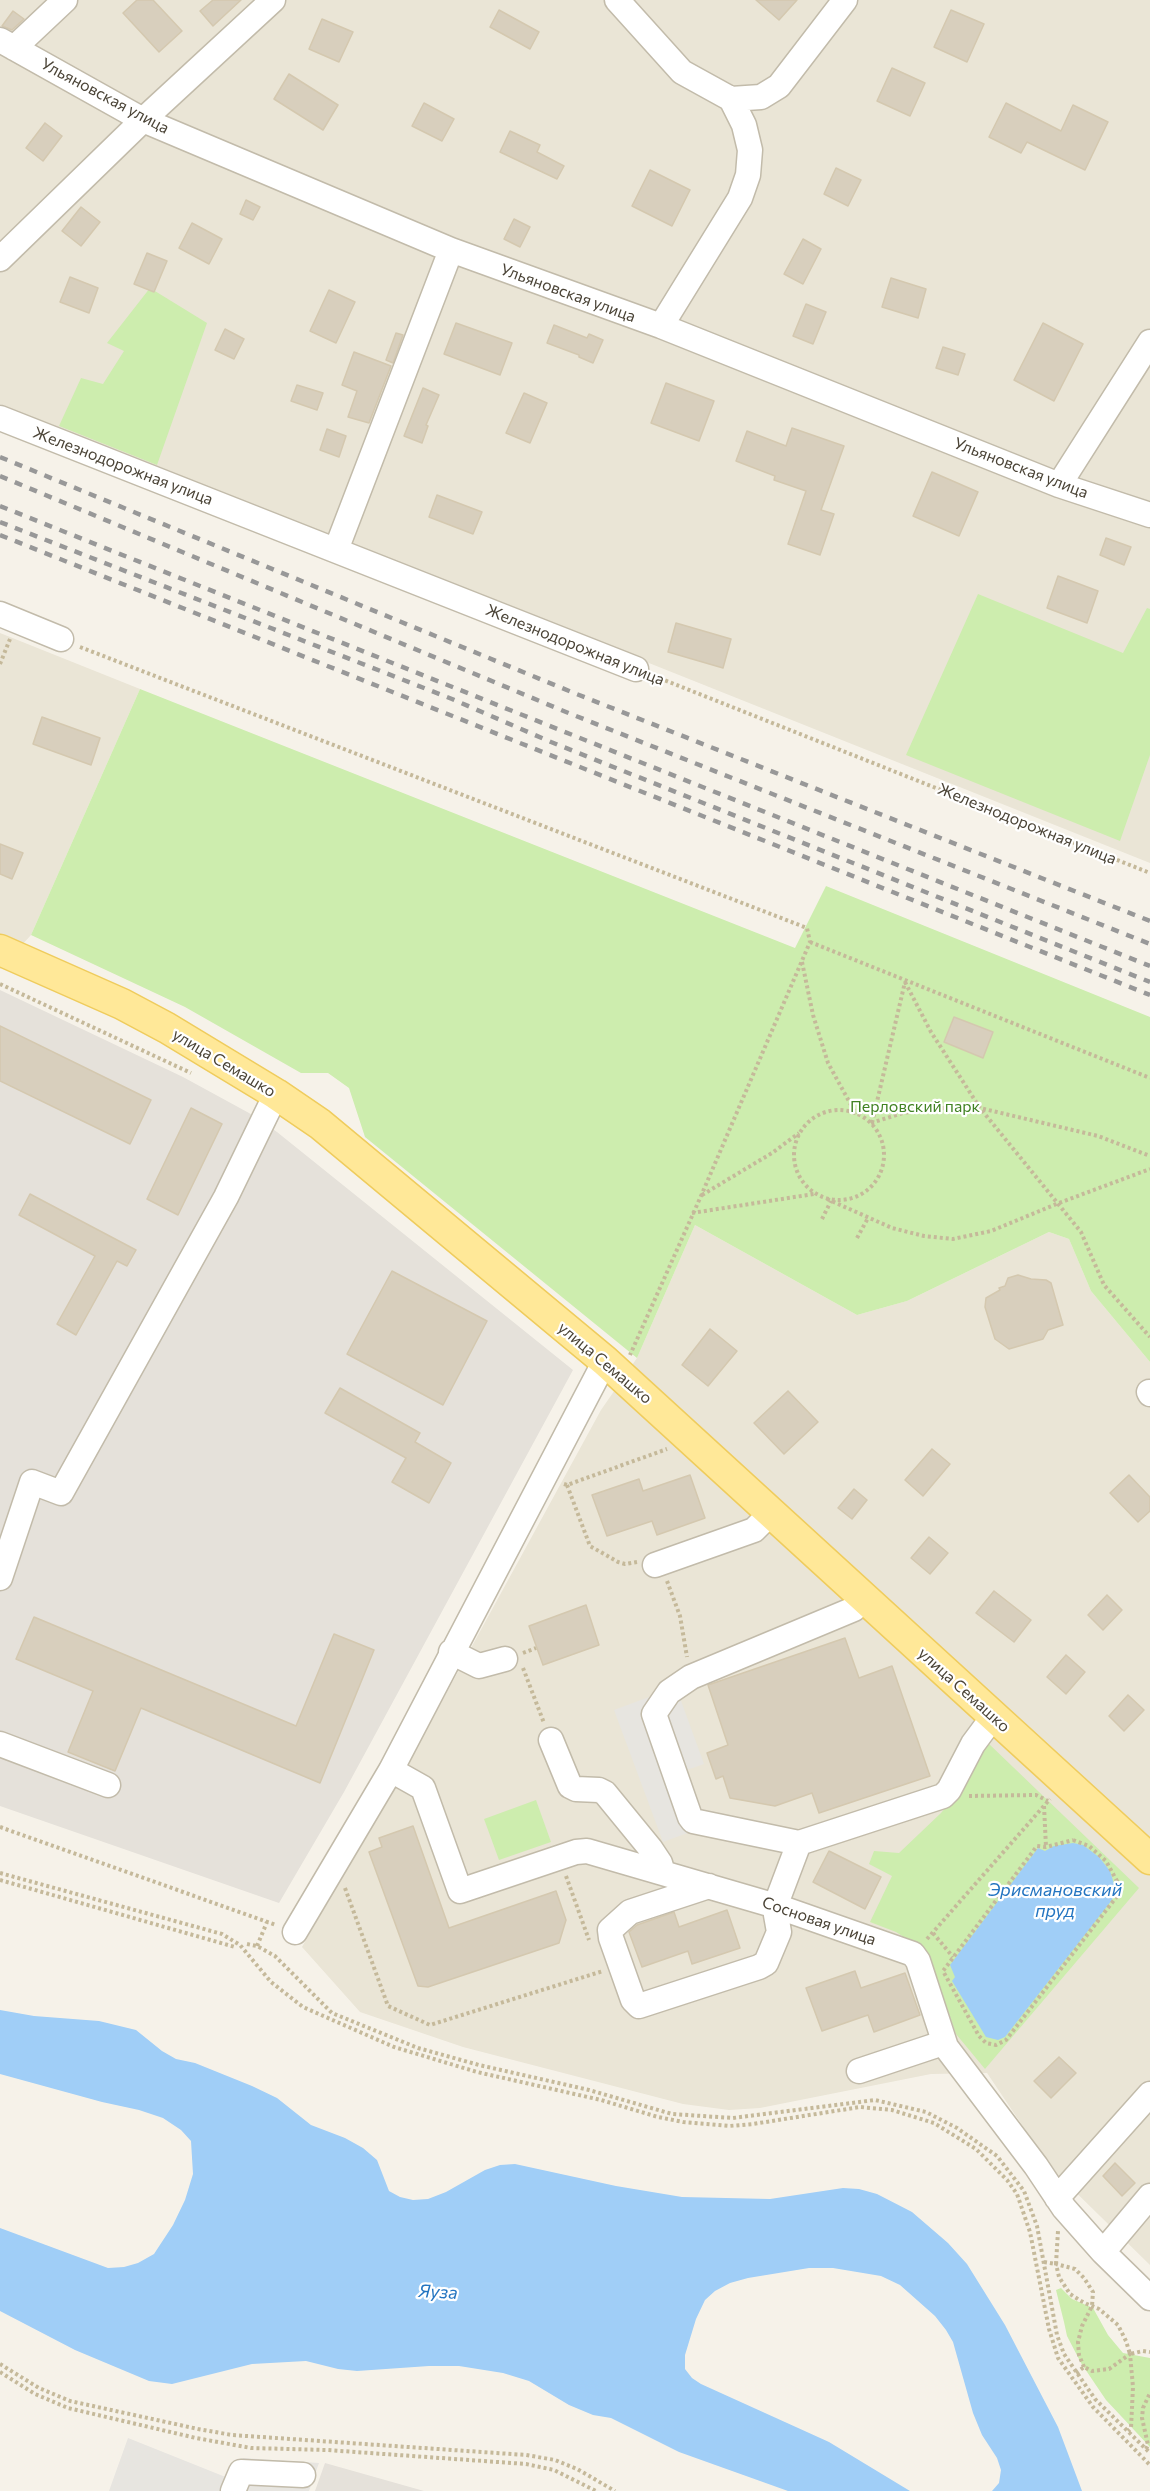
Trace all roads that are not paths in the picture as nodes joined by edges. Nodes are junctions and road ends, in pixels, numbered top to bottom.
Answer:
1 (65, 0) edge
2 (273, 0) edge
3 (617, 0) edge
4 (845, 0) edge
5 (7, 44) edge
6 (731, 99) junction
7 (143, 120) junction
8 (451, 250) junction
9 (0, 259) edge
10 (661, 327) junction
11 (1150, 342) edge
12 (0, 418) edge
13 (1059, 485) junction
14 (1150, 515) edge
15 (336, 550) junction
16 (6, 623) edge
17 (61, 639) road end
18 (636, 669) road end
19 (0, 950) edge
20 (276, 1094) junction
21 (616, 1362) junction
22 (771, 1513) junction
23 (658, 1564) road end
24 (0, 1578) edge
25 (864, 1599) junction
26 (451, 1652) junction
27 (514, 1662) road end
28 (993, 1717) junction
29 (551, 1740) road end
30 (0, 1744) edge
31 (391, 1770) junction
32 (108, 1785) dead end
33 (800, 1843) junction
34 (1150, 1859) edge
35 (663, 1873) junction
36 (709, 1886) junction
37 (776, 1906) junction
38 (295, 1932) road end
39 (943, 2040) junction
40 (859, 2071) dead end
41 (1150, 2094) edge
42 (1150, 2196) edge
43 (1057, 2198) junction
44 (1103, 2252) junction
45 (1150, 2298) edge
46 (303, 2475) dead end
47 (233, 2491) edge

1 - 5 street
2 - 7 street
3 - 6 street
4 - 6 street
5 - 7 street, Ульяновская улица
6 - 10 street
7 - 8 street, Ульяновская улица
7 - 9 street
8 - 10 street, Ульяновская улица
8 - 15 street
10 - 13 street, Ульяновская улица
11 - 13 street
12 - 15 street, Железнодорожная улица
13 - 14 street, Ульяновская улица
15 - 18 street, Железнодорожная улица
16 - 17 street
19 - 20 main road, улица Семашко
20 - 21 main road, улица Семашко
20 - 24 street
21 - 22 main road, улица Семашко
21 - 26 street
22 - 23 street
22 - 25 main road, улица Семашко
25 - 28 main road, улица Семашко
25 - 33 street
26 - 27 street
26 - 31 street
28 - 33 street
28 - 34 main road, улица Семашко
29 - 35 street
30 - 32 street
31 - 35 street, Сосновая улица
31 - 38 street
33 - 37 street
35 - 36 street, Сосновая улица
36 - 37 street, Сосновая улица
36 - 37 street
37 - 39 street, Сосновая улица
39 - 40 street
39 - 43 street
41 - 43 street
42 - 44 street
43 - 44 street
44 - 45 street
46 - 47 street

